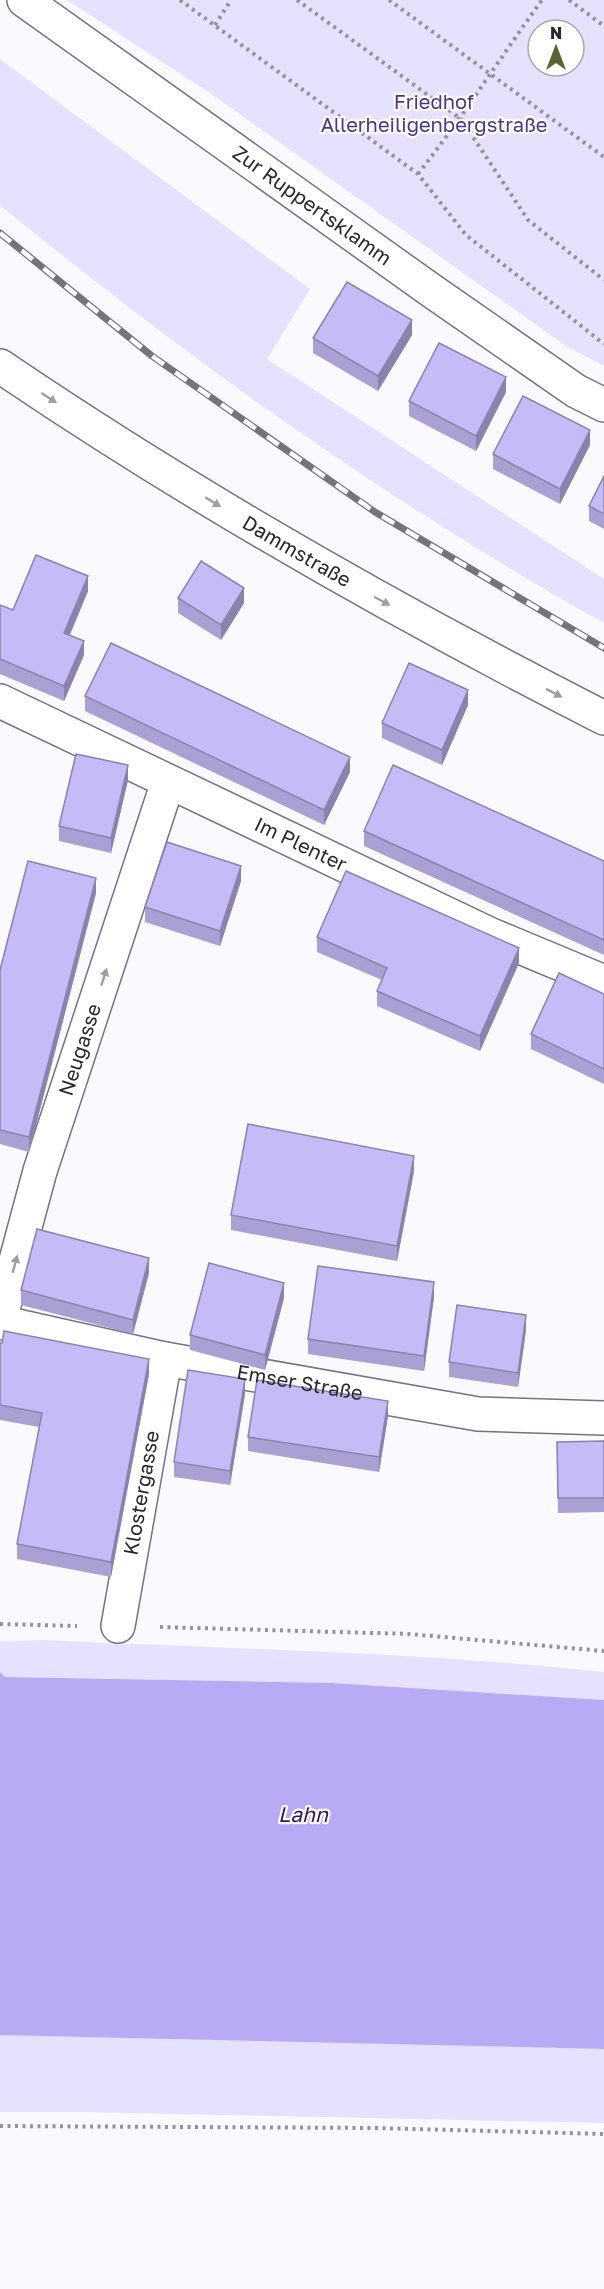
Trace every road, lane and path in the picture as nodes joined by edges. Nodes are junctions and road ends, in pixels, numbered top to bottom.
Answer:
1 (24, 0) edge
2 (180, 0) edge
3 (231, 0) edge
4 (297, 0) edge
5 (388, 0) edge
6 (542, 0) edge
7 (569, 0) edge
8 (215, 25) junction
9 (604, 26) edge
10 (490, 72) junction
11 (461, 119) junction
12 (604, 157) edge
13 (418, 174) junction
14 (604, 280) edge
15 (604, 344) edge
16 (0, 366) edge
17 (604, 405) edge
18 (0, 701) edge
19 (604, 718) edge
20 (168, 782) junction
21 (604, 982) edge
22 (0, 1321) edge
23 (165, 1359) junction
24 (604, 1418) edge
25 (0, 1624) edge
26 (118, 1626) junction
27 (604, 1651) edge
28 (0, 2126) edge
29 (604, 2134) edge

1 - 17 street, Zur Ruppertsklamm
2 - 8 path
3 - 8 path
4 - 11 path
5 - 10 path
6 - 10 path
7 - 9 path
8 - 13 path
10 - 11 path
10 - 12 path
11 - 13 path
11 - 14 path
13 - 15 path
16 -> 19 street, Dammstraße
18 - 20 street, Im Plenter
20 - 21 street, Im Plenter
22 -> 20 street, Neugasse
22 - 23 street, Emser Straße
23 - 24 street, Emser Straße
23 - 26 street, Klostergasse
25 - 26 path
26 - 27 path
28 - 29 path

